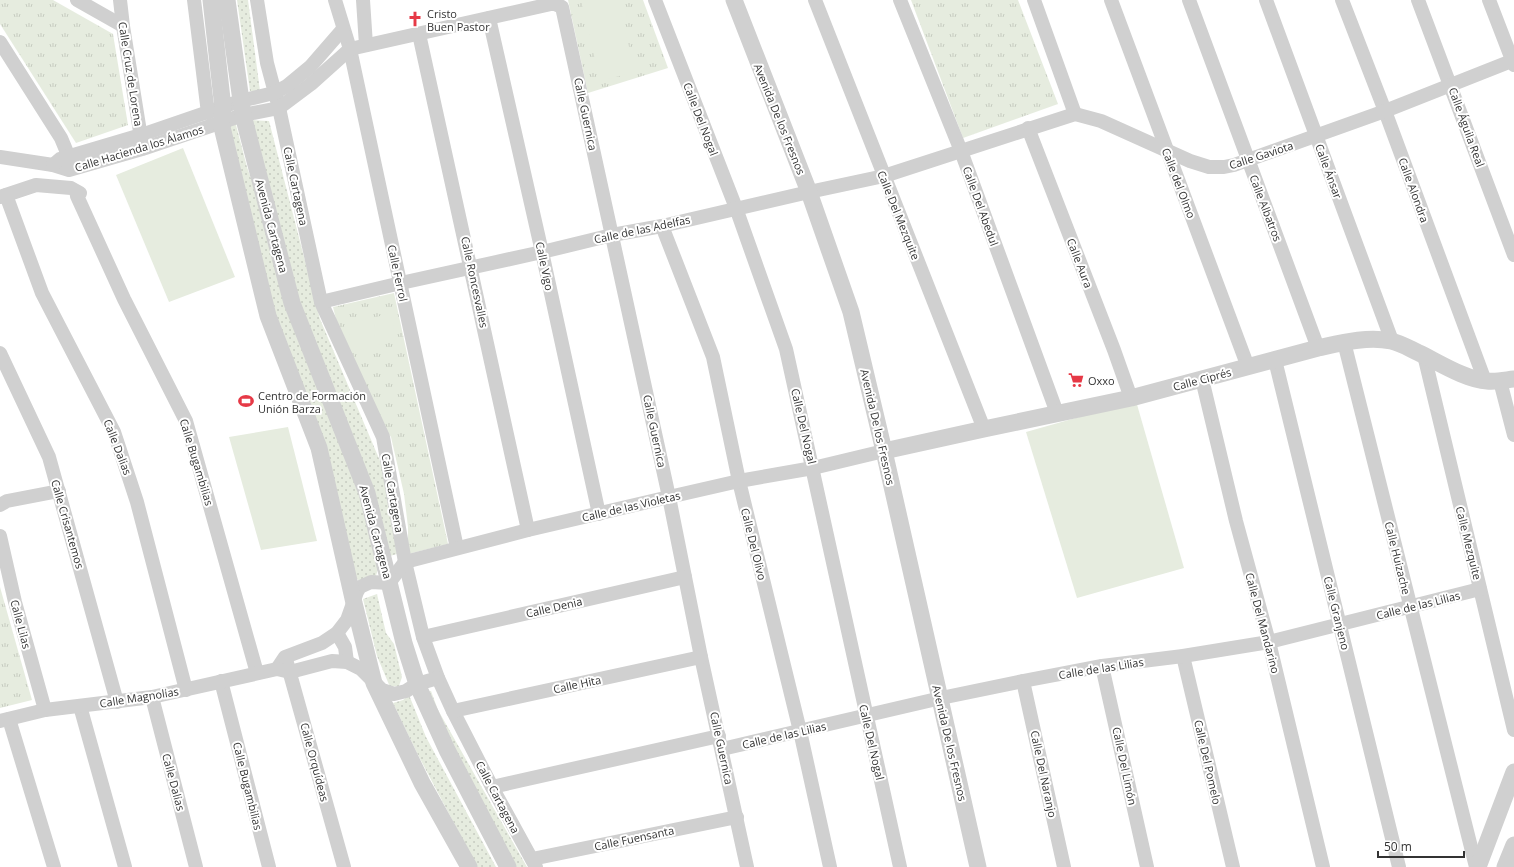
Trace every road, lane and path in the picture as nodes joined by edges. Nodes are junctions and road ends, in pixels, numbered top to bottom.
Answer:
1 (77, 0) edge
2 (120, 0) edge
3 (194, 0) edge
4 (210, 0) edge
5 (227, 0) edge
6 (257, 0) edge
7 (335, 0) edge
8 (363, 0) edge
9 (655, 0) edge
10 (734, 0) edge
11 (815, 0) edge
12 (900, 0) edge
13 (1034, 0) edge
14 (1111, 0) edge
15 (1189, 0) edge
16 (1266, 0) edge
17 (1342, 0) edge
18 (1418, 0) edge
19 (1489, 0) edge
20 (506, 7) edge
21 (489, 18) junction
22 (123, 26) junction
23 (343, 29) junction
24 (419, 34) junction
25 (0, 42) edge
26 (366, 45) junction
27 (350, 49) junction
28 (1513, 62) edge
29 (1451, 84) junction
30 (274, 93) junction
31 (241, 108) junction
32 (279, 108) junction
33 (1385, 111) junction
34 (1075, 114) junction
35 (217, 115) junction
36 (1028, 128) junction
37 (1316, 136) junction
38 (142, 142) junction
39 (1167, 150) junction
40 (961, 151) junction
41 (0, 158) edge
42 (1248, 161) junction
43 (68, 164) junction
44 (884, 176) junction
45 (809, 192) junction
46 (3, 196) edge
47 (736, 208) junction
48 (662, 226) junction
49 (612, 235) junction
50 (542, 252) junction
51 (1514, 255) edge
52 (472, 267) junction
53 (401, 283) junction
54 (321, 302) junction
55 (1392, 341) junction
56 (1344, 342) junction
57 (1318, 348) junction
58 (0, 353) edge
59 (1424, 356) junction
60 (1275, 360) junction
61 (1248, 367) junction
62 (1202, 379) junction
63 (1500, 380) edge
64 (1132, 398) junction
65 (1058, 414) junction
66 (984, 429) junction
67 (1514, 436) edge
68 (884, 451) junction
69 (813, 468) junction
70 (739, 482) junction
71 (59, 491) junction
72 (669, 497) junction
73 (0, 505) edge
74 (599, 514) junction
75 (528, 530) junction
76 (0, 536) edge
77 (457, 548) junction
78 (405, 562) junction
79 (685, 577) junction
80 (389, 582) junction
81 (1480, 589) junction
82 (354, 603) junction
83 (1410, 607) junction
84 (1340, 626) junction
85 (337, 633) junction
86 (423, 637) junction
87 (1269, 642) junction
88 (1183, 656) junction
89 (701, 657) junction
90 (346, 662) junction
91 (1102, 666) junction
92 (283, 671) junction
93 (257, 673) junction
94 (438, 678) junction
95 (221, 681) junction
96 (1024, 681) junction
97 (374, 683) junction
98 (417, 684) junction
99 (186, 690) junction
100 (152, 696) junction
101 (940, 698) junction
102 (117, 702) junction
103 (80, 706) junction
104 (45, 710) junction
105 (453, 711) junction
106 (866, 716) junction
107 (5, 720) edge
108 (1514, 730) edge
109 (800, 731) junction
110 (721, 743) junction
111 (1514, 772) edge
112 (492, 787) junction
113 (737, 817) junction
114 (1514, 845) edge
115 (534, 863) edge
116 (54, 867) edge
117 (124, 867) edge
118 (196, 867) edge
119 (269, 867) edge
120 (344, 867) edge
121 (469, 867) edge
122 (508, 867) edge
123 (747, 867) edge
124 (830, 867) edge
125 (900, 867) edge
126 (978, 867) edge
127 (1064, 867) edge
128 (1147, 867) edge
129 (1233, 867) edge
130 (1323, 867) edge
131 (1399, 867) edge
132 (1477, 867) edge
133 (1505, 867) edge

1 - 22 street
2 - 22 street, Calle Cruz de Lorena
3 - 35 street
4 - 35 street
5 - 31 street, Avenida Cartagena
6 - 30 street, Calle Cartagena
7 - 23 street, Calle Ferrol
8 - 26 street
9 - 47 street, Calle Del Nogal
10 - 45 street, Avenida De los Fresnos
11 - 44 street, Calle Del Mezquite
12 - 40 street, Calle Del Abedul
13 - 34 street
14 - 39 street, Calle del Olmo
15 - 42 street, Calle Albatros
16 - 37 street, Calle Ánsar
17 - 33 street, Calle Alondra
18 - 29 street, Calle Águila Real
19 - 28 street
20 - 21 street
20 - 49 street, Calle Guernica
21 - 24 street
21 - 50 street, Calle Vigo
22 - 38 street, Calle Cruz de Lorena
23 - 27 street, Calle Ferrol
23 - 30 street
24 - 26 street
24 - 52 street, Calle Roncesvalles
25 - 43 street
26 - 27 street
27 - 32 street
27 - 53 street, Calle Ferrol
28 - 29 street, Calle Gaviota
29 - 33 street, Calle Gaviota
29 - 51 street, Calle Águila Real
30 - 31 street
30 - 32 street, Calle Cartagena
31 - 32 street
31 - 35 street, Calle Hacienda los Álamos
31 - 80 street, Avenida Cartagena
32 - 54 street, Calle Cartagena
33 - 37 street, Calle Gaviota
33 - 63 street, Calle Alondra
34 - 36 street
34 - 39 street, Calle Gaviota
35 - 38 street, Calle Hacienda los Álamos
35 - 82 street
36 - 40 street
36 - 64 street, Calle Aura
37 - 42 street, Calle Gaviota
37 - 55 street, Calle Ánsar
38 - 43 street, Calle Hacienda los Álamos
39 - 42 street, Calle Gaviota
39 - 61 street, Calle del Olmo
40 - 44 street, Calle de las Adelfas
40 - 65 street, Calle Del Abedul
41 - 43 street, Calle Hacienda los Álamos
42 - 57 street, Calle Albatros
44 - 45 street, Calle de las Adelfas
44 - 66 street, Calle Del Mezquite
45 - 47 street, Calle de las Adelfas
45 - 68 street, Avenida De los Fresnos
46 - 93 street, Calle Bugambilias
46 - 99 street, Calle Dalias
47 - 48 street, Calle de las Adelfas
47 - 69 street, Calle Del Nogal
48 - 49 street, Calle de las Adelfas
48 - 70 street, Calle Del Olivo
49 - 50 street, Calle de las Adelfas
49 - 72 street, Calle Guernica
50 - 52 street, Calle de las Adelfas
50 - 74 street, Calle Vigo
52 - 53 street, Calle de las Adelfas
52 - 75 street, Calle Roncesvalles
53 - 54 street, Calle de las Adelfas
53 - 77 street, Calle Ferrol
54 - 78 street, Calle Cartagena
55 - 56 street, Calle Ciprés
55 - 59 street, Calle Ciprés
56 - 57 street, Calle Ciprés
56 - 83 street, Calle Huizache
57 - 60 street, Calle Ciprés
58 - 71 street, Calle Crisantemos
59 - 63 street, Calle Ciprés
59 - 81 street, Calle Mezquite
60 - 61 street, Calle Ciprés
60 - 84 street, Calle Granjeno
61 - 62 street, Calle Ciprés
62 - 64 street, Calle Ciprés
62 - 87 street, Calle Del Mandarino
63 - 67 street, Calle Alondra
64 - 65 street, Calle Ciprés
65 - 66 street, Calle Ciprés
66 - 68 street, Calle Ciprés
68 - 69 street, Calle de las Violetas
68 - 101 street, Avenida De los Fresnos
69 - 70 street, Calle de las Violetas
69 - 106 street, Calle Del Nogal
70 - 72 street, Calle de las Violetas
70 - 109 street, Calle Del Olivo
71 - 73 street
71 - 102 street, Calle Crisantemos
72 - 74 street, Calle de las Violetas
72 - 79 street, Calle Guernica
74 - 75 street, Calle de las Violetas
75 - 77 street, Calle de las Violetas
76 - 104 street, Calle Lilas
77 - 78 street, Calle de las Violetas
78 - 80 street
78 - 86 street, Calle Cartagena
79 - 86 street, Calle Denia
79 - 89 street, Calle Guernica
80 - 82 street
80 - 98 street, Avenida Cartagena
81 - 83 street, Calle de las Lilias
81 - 108 street, Calle Mezquite
82 - 85 street
82 - 97 street
83 - 84 street, Calle de las Lilias
83 - 132 street, Calle Huizache
84 - 87 street, Calle de las Lilias
84 - 131 street, Calle Granjeno
85 - 90 street
85 - 92 street, Calle Orquídeas
86 - 94 street, Calle Cartagena
87 - 88 street, Calle de las Lilias
87 - 130 street, Calle Del Mandarino
88 - 91 street, Calle de las Lilias
88 - 129 street, Calle Del Pomelo
89 - 105 street, Calle Hita
89 - 110 street, Calle Guernica
90 - 92 street, Calle Magnolias
90 - 97 street
91 - 96 street, Calle de las Lilias
91 - 128 street, Calle Del Limón
92 - 93 street, Calle Magnolias
92 - 120 street, Calle Orquídeas
93 - 95 street, Calle Magnolias
94 - 98 street
94 - 105 street, Calle Cartagena
95 - 99 street, Calle Magnolias
95 - 119 street, Calle Bugambilias
96 - 101 street, Calle de las Lilias
96 - 127 street, Calle Del Naranjo
97 - 98 street
97 - 121 street
98 - 122 street, Avenida Cartagena
99 - 100 street, Calle Magnolias
100 - 102 street, Calle Magnolias
100 - 118 street, Calle Dalias
101 - 106 street, Calle de las Lilias
101 - 126 street, Avenida De los Fresnos
102 - 103 street, Calle Magnolias
103 - 104 street, Calle Magnolias
103 - 117 street
104 - 107 street, Calle Magnolias
105 - 112 street, Calle Cartagena
106 - 109 street, Calle de las Lilias
106 - 125 street, Calle Del Nogal
107 - 116 street
109 - 110 street, Calle de las Lilias
109 - 124 street, Calle Del Olivo
110 - 112 street, Calle de las Lilias
110 - 113 street, Calle Guernica
111 - 132 street
112 - 115 street, Calle Cartagena
113 - 115 street, Calle Fuensanta
113 - 123 street, Calle Guernica
114 - 133 street

